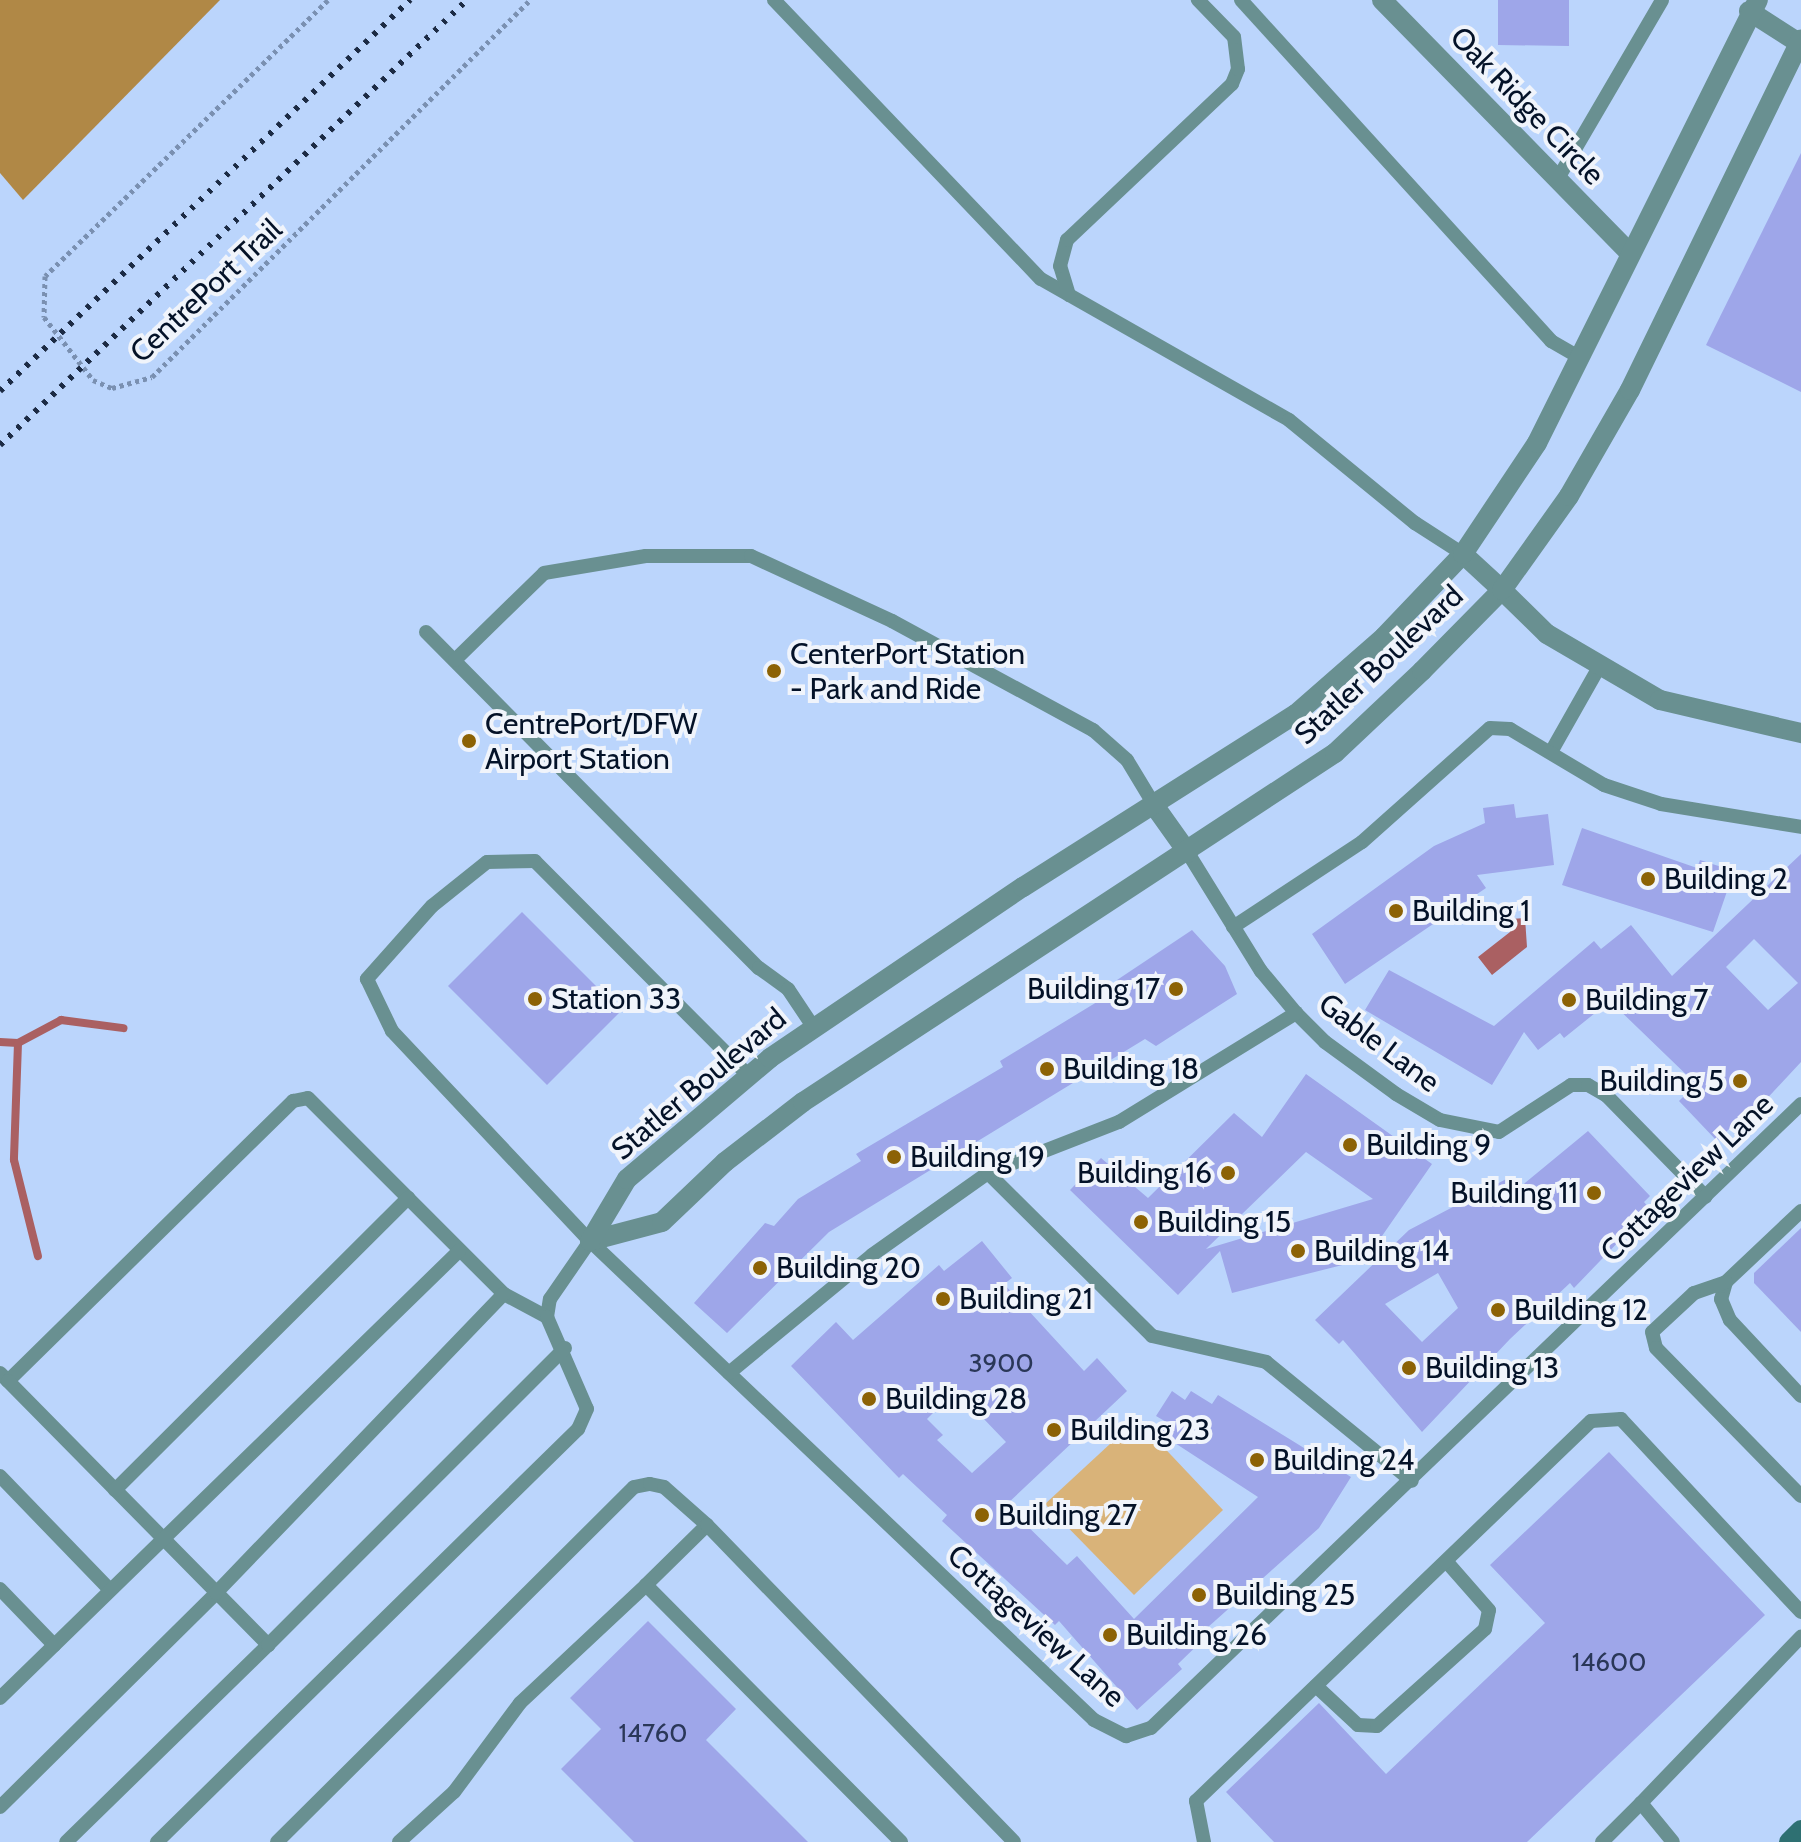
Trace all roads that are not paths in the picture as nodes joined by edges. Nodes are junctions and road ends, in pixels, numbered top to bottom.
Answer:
1 (774, 0) edge
2 (1198, 0) edge
3 (1241, 0) edge
4 (1382, 0) edge
5 (1662, 0) edge
6 (1753, 6) edge
7 (1800, 42) edge
8 (1557, 180) junction
9 (1630, 253) junction
10 (1069, 295) junction
11 (1581, 358) junction
12 (1463, 554) junction
13 (1502, 590) junction
14 (426, 632) dead end
15 (455, 660) junction
16 (1599, 667) junction
17 (1801, 733) edge
18 (1551, 752) junction
19 (1156, 808) junction
20 (1801, 827) edge
21 (1188, 853) junction
22 (1233, 927) junction
23 (1296, 1013) junction
24 (814, 1028) junction
25 (749, 1076) junction
26 (1801, 1104) edge
27 (988, 1173) junction
28 (1706, 1197) junction
29 (408, 1198) junction
30 (1801, 1211) edge
31 (590, 1241) junction
32 (459, 1251) junction
33 (1726, 1282) junction
34 (504, 1294) junction
35 (547, 1317) junction
36 (565, 1348) junction
37 (729, 1373) junction
38 (4, 1377) edge
39 (1801, 1396) edge
40 (0, 1476) edge
41 (1412, 1481) junction
42 (115, 1490) junction
43 (1801, 1496) edge
44 (707, 1525) junction
45 (163, 1538) junction
46 (1446, 1561) junction
47 (646, 1585) junction
48 (0, 1589) edge
49 (110, 1590) junction
50 (216, 1593) junction
51 (1801, 1612) edge
52 (1801, 1637) edge
53 (54, 1645) junction
54 (268, 1645) junction
55 (1316, 1686) junction
56 (0, 1698) edge
57 (1641, 1803) junction
58 (0, 1807) edge
59 (1801, 1830) edge
60 (66, 1842) edge
61 (157, 1842) edge
62 (277, 1842) edge
63 (399, 1842) edge
64 (901, 1842) edge
65 (1014, 1842) edge
66 (1204, 1842) edge
67 (1602, 1842) edge
68 (1673, 1842) edge
69 (1789, 1842) edge

1 - 10 lane
2 - 10 lane
3 - 11 lane
4 - 8 street, Oak Ridge Circle
5 - 8 lane
6 - 7 street
6 - 9 street, Statler Boulevard
7 - 13 street, Statler Boulevard
8 - 9 street, Oak Ridge Circle
9 - 11 street, Statler Boulevard
10 - 12 lane
11 - 12 street, Statler Boulevard
12 - 13 street
12 - 19 street, Statler Boulevard
13 - 16 street
13 - 21 street, Statler Boulevard
14 - 15 lane
15 - 19 lane
15 - 24 lane
16 - 17 street
16 - 18 lane
18 - 20 lane
18 - 22 lane
19 - 21 street
19 - 24 street, Statler Boulevard
21 - 22 lane, Gable Lane
21 - 31 street, Statler Boulevard
22 - 23 lane, Gable Lane
23 - 27 lane
23 - 28 lane, Gable Lane
24 - 25 street, Statler Boulevard
25 - 31 street, Statler Boulevard
25 - 31 lane, Cottageview Lane
26 - 28 lane, Cottageview Lane
27 - 37 lane
27 - 41 lane
28 - 41 lane, Cottageview Lane
29 - 32 lane
29 - 38 lane
29 - 42 lane
30 - 33 lane
31 - 35 lane
31 - 37 lane, Cottageview Lane
32 - 34 lane
32 - 45 lane
33 - 39 lane
33 - 43 lane
34 - 35 lane
34 - 50 lane
35 - 36 lane
36 - 54 lane
36 - 61 lane
37 - 41 lane, Cottageview Lane
38 - 42 lane
40 - 49 lane
42 - 45 lane
44 - 47 lane
44 - 62 lane
44 - 65 lane
45 - 49 lane
45 - 50 lane
46 - 51 lane
46 - 55 lane
46 - 55 lane
47 - 63 lane
47 - 64 lane
48 - 53 lane
49 - 53 lane
50 - 54 lane
50 - 58 lane
52 - 57 lane
53 - 56 lane
54 - 60 lane
55 - 66 lane
57 - 67 lane
57 - 68 lane
59 - 69 main road

